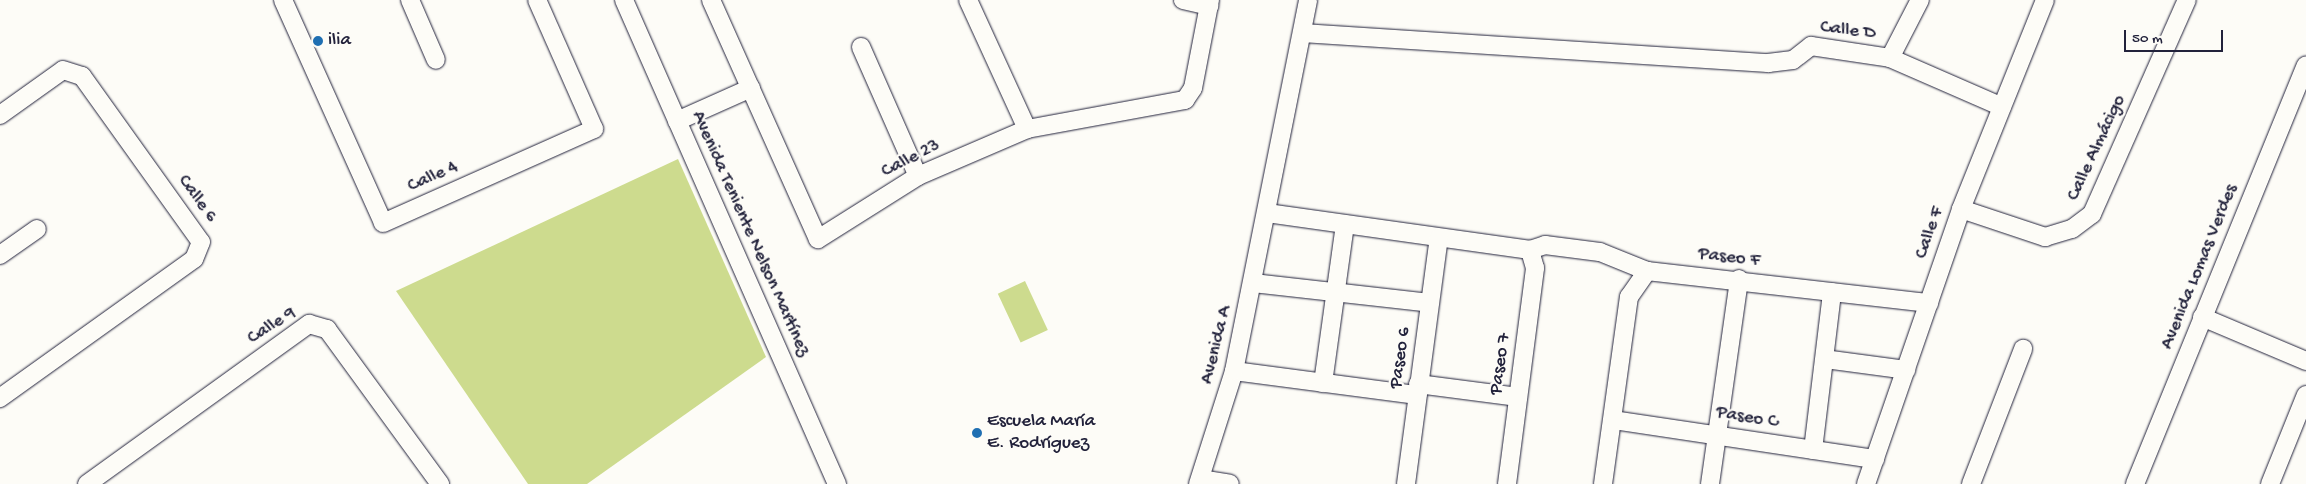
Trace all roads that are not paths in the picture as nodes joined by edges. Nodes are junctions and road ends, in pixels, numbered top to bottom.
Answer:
1 (283, 0) edge
2 (410, 0) edge
3 (537, 0) edge
4 (624, 0) edge
5 (712, 0) edge
6 (968, 0) edge
7 (1183, 0) edge
8 (1308, 0) edge
9 (1920, 0) edge
10 (2045, 0) edge
11 (2187, 0) edge
12 (1209, 3) edge
13 (1302, 33) junction
14 (861, 47) dead end
15 (1890, 58) junction
16 (436, 60) dead end
17 (2306, 66) edge
18 (751, 88) junction
19 (2002, 107) junction
20 (0, 115) edge
21 (678, 121) junction
22 (1027, 129) junction
23 (918, 176) junction
24 (1961, 209) junction
25 (1267, 213) junction
26 (1345, 225) junction
27 (37, 229) dead end
28 (1439, 238) junction
29 (1530, 250) junction
30 (0, 256) edge
31 (1647, 271) junction
32 (1739, 279) junction
33 (1253, 283) junction
34 (1832, 292) junction
35 (1334, 294) junction
36 (1430, 303) junction
37 (1929, 303) junction
38 (2202, 317) junction
39 (2022, 349) dead end
40 (1825, 359) junction
41 (2306, 361) edge
42 (1906, 370) junction
43 (1234, 371) junction
44 (1323, 383) junction
45 (1418, 389) junction
46 (2306, 395) edge
47 (1518, 397) junction
48 (0, 398) edge
49 (1613, 420) junction
50 (1716, 435) junction
51 (1814, 450) junction
52 (1875, 459) junction
53 (1199, 482) edge
54 (87, 484) edge
55 (440, 484) edge
56 (837, 484) edge
57 (1230, 484) edge
58 (1406, 484) edge
59 (1507, 484) edge
60 (1603, 484) edge
61 (1710, 484) edge
62 (1866, 484) edge
63 (1971, 484) edge
64 (2135, 484) edge
65 (2270, 484) edge

1 - 3 street, Calle 4
2 - 16 street
4 - 21 street, Avenida Teniente Nelson Martínez
5 - 18 street, Calle 23
6 - 22 street
7 - 12 street
8 - 13 street
9 - 15 street
10 - 19 street, Calle F
11 - 24 street, Calle Almácigo
12 - 22 street, Calle 23
13 - 15 street, Calle D
13 - 25 street, Avenida A
14 - 23 street
15 - 19 street, Calle D
17 - 38 street, Avenida Lomas Verdes
18 - 21 street
18 - 23 street, Calle 23
19 - 24 street, Calle F
20 - 48 street, Calle 6
21 - 56 street, Avenida Teniente Nelson Martínez
22 - 23 street, Calle 23
24 - 37 street, Calle F
25 - 26 street
25 - 33 street, Avenida A
26 - 28 street
26 - 35 street
27 - 30 street
28 - 29 street
28 - 36 street, Paseo 6
29 - 31 street, Paseo F
29 - 47 street, Paseo 7
31 - 32 street, Paseo F
31 - 49 street
32 - 34 street, Paseo F
32 - 50 street
33 - 35 street
33 - 43 street, Avenida A
34 - 37 street, Paseo F
34 - 40 street
35 - 36 street
35 - 44 street
36 - 45 street, Paseo 6
37 - 42 street, Calle F
38 - 41 street
38 - 64 street, Avenida Lomas Verdes
39 - 63 street
40 - 42 street
40 - 51 street
42 - 52 street, Calle F
43 - 44 street
43 - 53 street, Avenida A
44 - 45 street
45 - 47 street
45 - 58 street, Paseo 6
46 - 65 street
47 - 59 street, Paseo 7
49 - 50 street, Paseo C
49 - 60 street
50 - 51 street, Paseo C
50 - 61 street
51 - 52 street, Paseo C
52 - 62 street, Calle F
53 - 57 street
54 - 55 street, Calle 9

